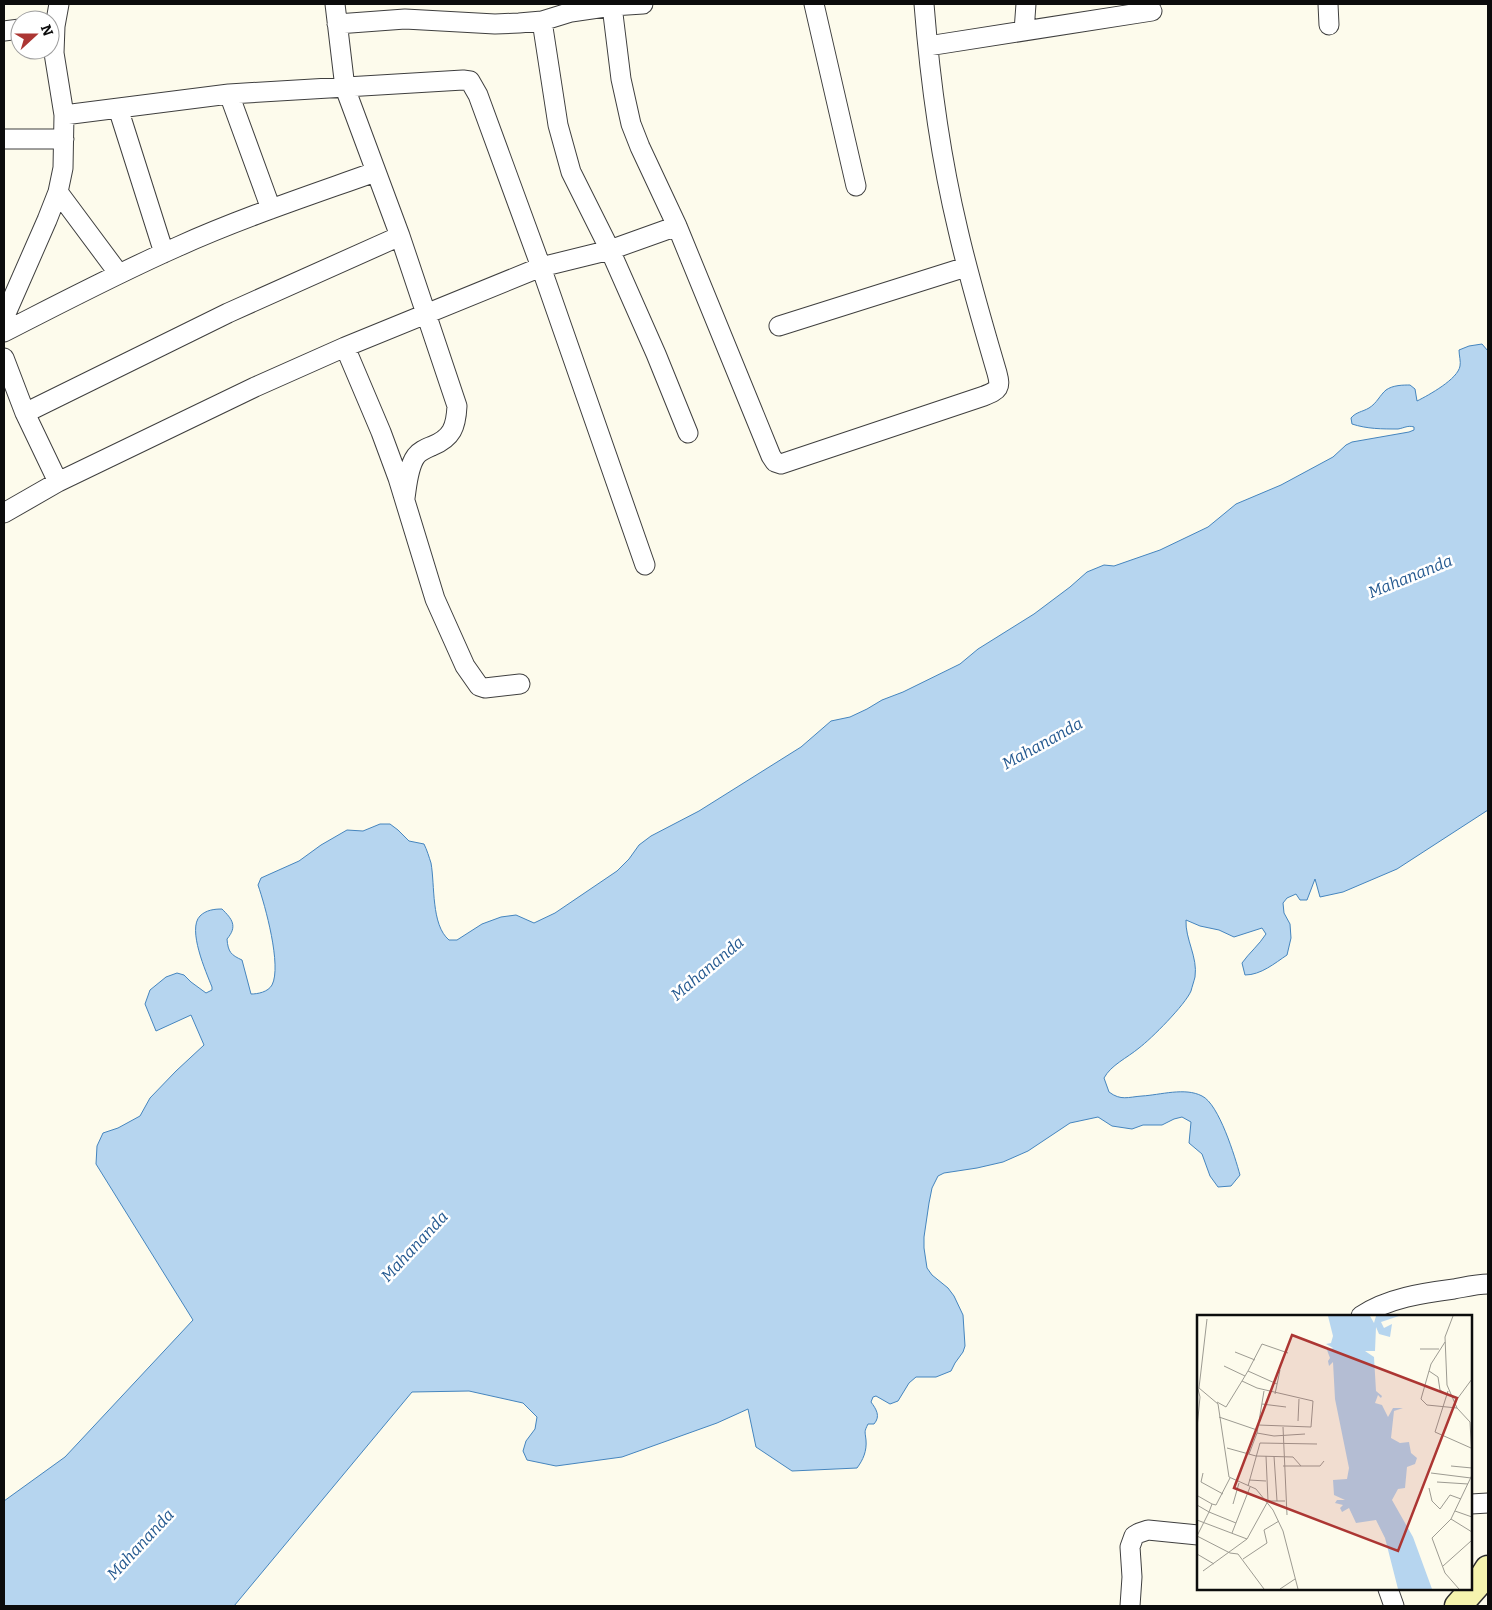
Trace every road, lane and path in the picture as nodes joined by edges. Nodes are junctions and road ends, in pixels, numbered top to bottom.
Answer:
1 (335, 4) edge
2 (643, 4) edge
3 (814, 4) edge
4 (924, 4) edge
5 (1026, 4) edge
6 (1328, 4) edge
7 (612, 6) junction
8 (571, 8) edge
9 (1152, 11) dead end
10 (403, 12) edge
11 (542, 21) junction
12 (337, 24) junction
13 (1329, 25) dead end
14 (1024, 31) junction
15 (928, 46) junction
16 (55, 60) edge
17 (345, 88) junction
18 (229, 94) junction
19 (118, 108) junction
20 (64, 115) junction
21 (4, 139) edge
22 (64, 139) junction
23 (375, 172) junction
24 (856, 186) dead end
25 (58, 192) junction
26 (270, 209) junction
27 (677, 226) junction
28 (400, 236) junction
29 (610, 250) junction
30 (164, 253) junction
31 (541, 267) junction
32 (966, 267) junction
33 (119, 274) junction
34 (426, 314) junction
35 (4, 318) edge
36 (779, 326) dead end
37 (4, 332) edge
38 (345, 347) junction
39 (4, 358) edge
40 (25, 413) junction
41 (688, 433) dead end
42 (58, 482) junction
43 (405, 498) junction
44 (4, 513) edge
45 (645, 565) dead end
46 (520, 684) dead end
47 (1488, 1284) edge
48 (1364, 1315) edge
49 (1472, 1504) edge
50 (1488, 1504) edge
51 (1197, 1536) edge
52 (1488, 1569) edge
53 (1388, 1590) edge
54 (1130, 1606) edge
55 (1394, 1606) edge
56 (1458, 1606) edge

1 - 12 street
2 - 7 street
3 - 24 street
4 - 15 street
5 - 14 street
6 - 13 street
7 - 8 street
7 - 27 street
8 - 11 street
9 - 14 street
10 - 11 street
10 - 12 street
11 - 29 street
12 - 17 street
14 - 15 street
15 - 32 street
16 - 20 street
17 - 18 street
17 - 23 street
17 - 31 street
18 - 19 street
18 - 26 street
19 - 20 street
19 - 30 street
20 - 22 street
21 - 22 street
22 - 25 street
23 - 26 street
23 - 28 street
25 - 33 street
25 - 35 street
26 - 30 street
27 - 29 street
27 - 32 street
28 - 34 street
28 - 40 street
29 - 31 street
29 - 41 street
30 - 33 street
31 - 34 street
31 - 45 street
32 - 36 street
33 - 37 street
34 - 38 street
34 - 43 street
38 - 42 street
38 - 43 street
39 - 40 street
40 - 42 street
42 - 44 street
43 - 46 street
47 - 48 street
49 - 50 street
51 - 54 street
52 - 56 main road
53 - 55 street

